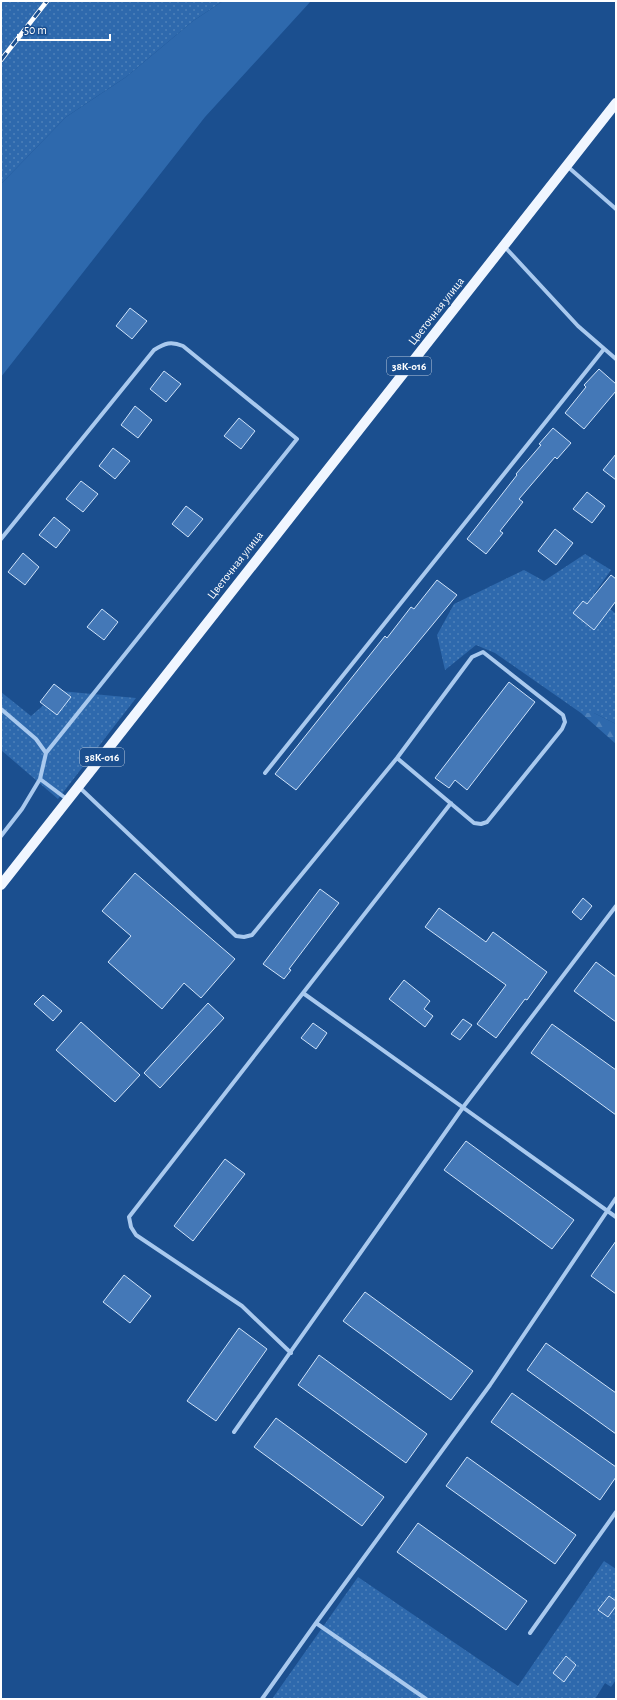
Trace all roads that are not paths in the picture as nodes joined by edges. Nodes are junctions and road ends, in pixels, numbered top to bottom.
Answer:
1 (616, 103) edge
2 (566, 166) junction
3 (616, 209) edge
4 (504, 245) junction
5 (604, 349) junction
6 (616, 359) edge
7 (1, 539) edge
8 (1, 709) edge
9 (46, 753) junction
10 (397, 758) junction
11 (264, 773) dead end
12 (40, 779) junction
13 (79, 786) junction
14 (68, 800) junction
15 (451, 803) junction
16 (1, 836) edge
17 (1, 885) edge
18 (616, 906) edge
19 (304, 992) junction
20 (464, 1106) junction
21 (616, 1198) edge
22 (607, 1210) junction
23 (616, 1217) edge
24 (291, 1353) junction
25 (234, 1432) dead end
26 (616, 1512) edge
27 (316, 1624) junction
28 (530, 1633) dead end
29 (262, 1699) edge
30 (426, 1699) edge

1 - 2 main road, Цветочная улица / 38К-016
2 - 3 street
2 - 4 main road, Цветочная улица / 38К-016
4 - 5 street
4 - 13 main road, Цветочная улица / 38К-016
5 - 6 street
5 - 11 street
7 - 9 street
8 - 9 street
9 - 12 street
10 - 13 street
10 - 15 street
10 - 15 street
12 - 14 street
12 - 16 street
13 - 14 main road, 38К-016
14 - 17 main road, 38К-016
15 - 19 street
18 - 20 street
19 - 20 street
19 - 24 street
20 - 22 street
20 - 24 street
21 - 22 street
22 - 23 street
22 - 27 street
24 - 25 street
26 - 28 street
27 - 29 street
27 - 30 street

